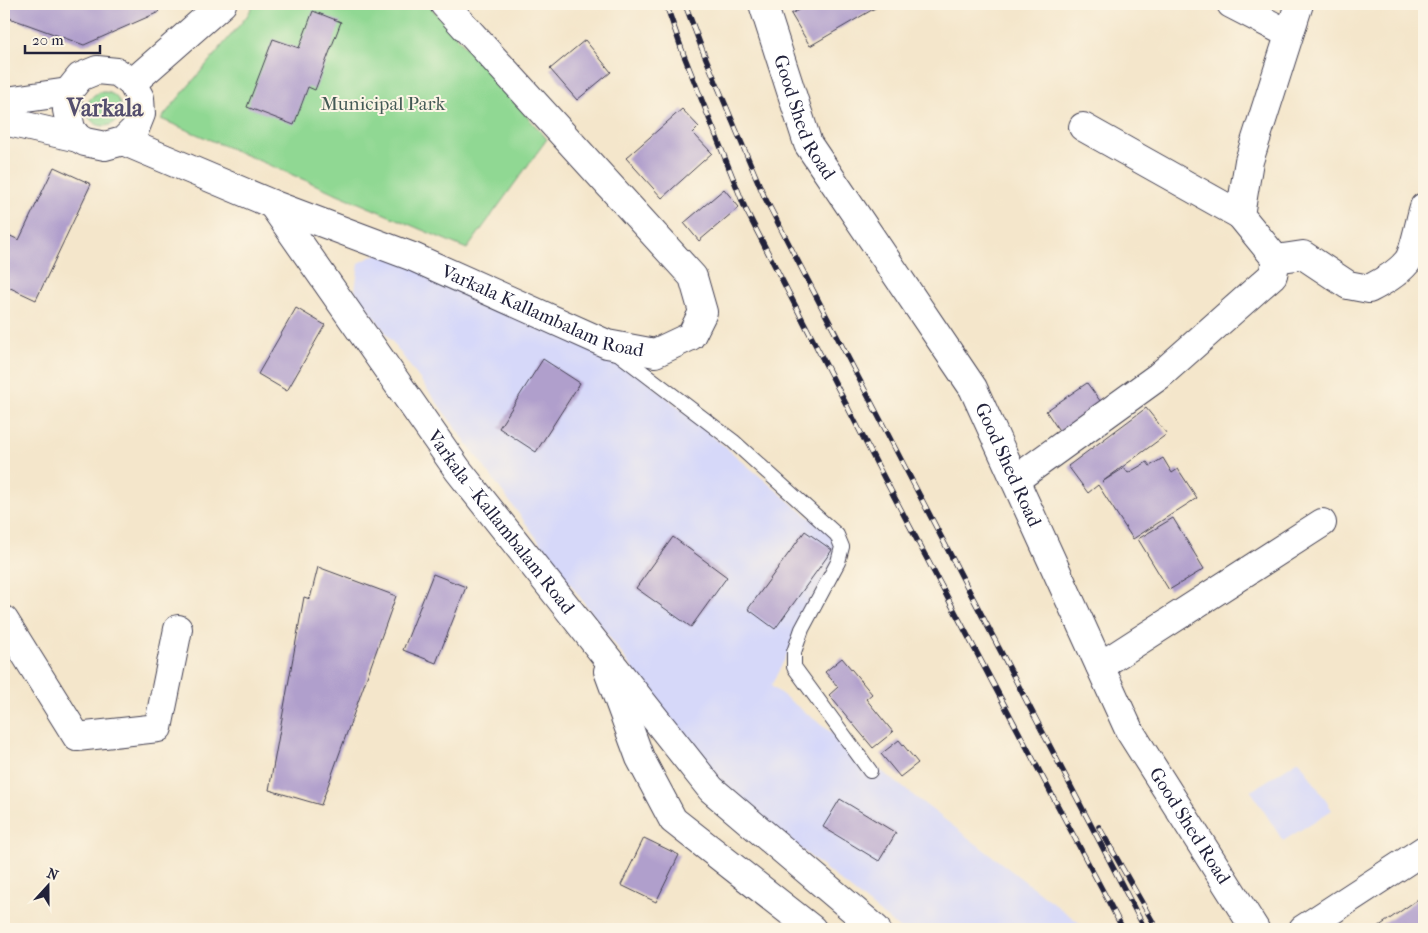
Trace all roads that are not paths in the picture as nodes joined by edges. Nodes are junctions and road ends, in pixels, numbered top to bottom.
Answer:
1 (222, 4) edge
2 (444, 4) edge
3 (763, 4) edge
4 (1231, 4) edge
5 (1299, 4) edge
6 (1289, 34) junction
7 (132, 83) junction
8 (68, 92) junction
9 (4, 104) edge
10 (4, 121) edge
11 (1083, 127) dead end
12 (78, 138) junction
13 (123, 141) junction
14 (272, 204) junction
15 (1424, 207) edge
16 (1240, 215) junction
17 (1419, 246) edge
18 (1276, 259) junction
19 (607, 344) junction
20 (1015, 480) junction
21 (1322, 523) dead end
22 (4, 620) edge
23 (178, 629) dead end
24 (599, 647) junction
25 (1100, 666) junction
26 (870, 771) dead end
27 (1424, 850) edge
28 (812, 929) edge
29 (876, 929) edge
30 (1255, 929) edge
31 (1303, 929) edge

1 - 7 street
2 - 19 street, Varkala Kallambalam Road
3 - 20 street, Good Shed Road
4 - 6 street
5 - 6 street
6 - 16 street
7 - 8 street
7 - 13 street
8 - 9 street
8 - 12 street
10 - 12 street
11 - 16 street
12 - 13 street
13 - 14 street
14 - 19 street, Varkala Kallambalam Road
14 - 24 street, Varkala - Kallambalam Road
15 - 17 street
16 - 18 street
17 - 18 street
18 - 20 street
19 - 26 lane
20 - 25 street, Good Shed Road
21 - 25 street
22 - 23 street
24 - 28 street
24 - 29 street, Varkala - Kallambalam Road
25 - 30 street, Good Shed Road
27 - 31 street

